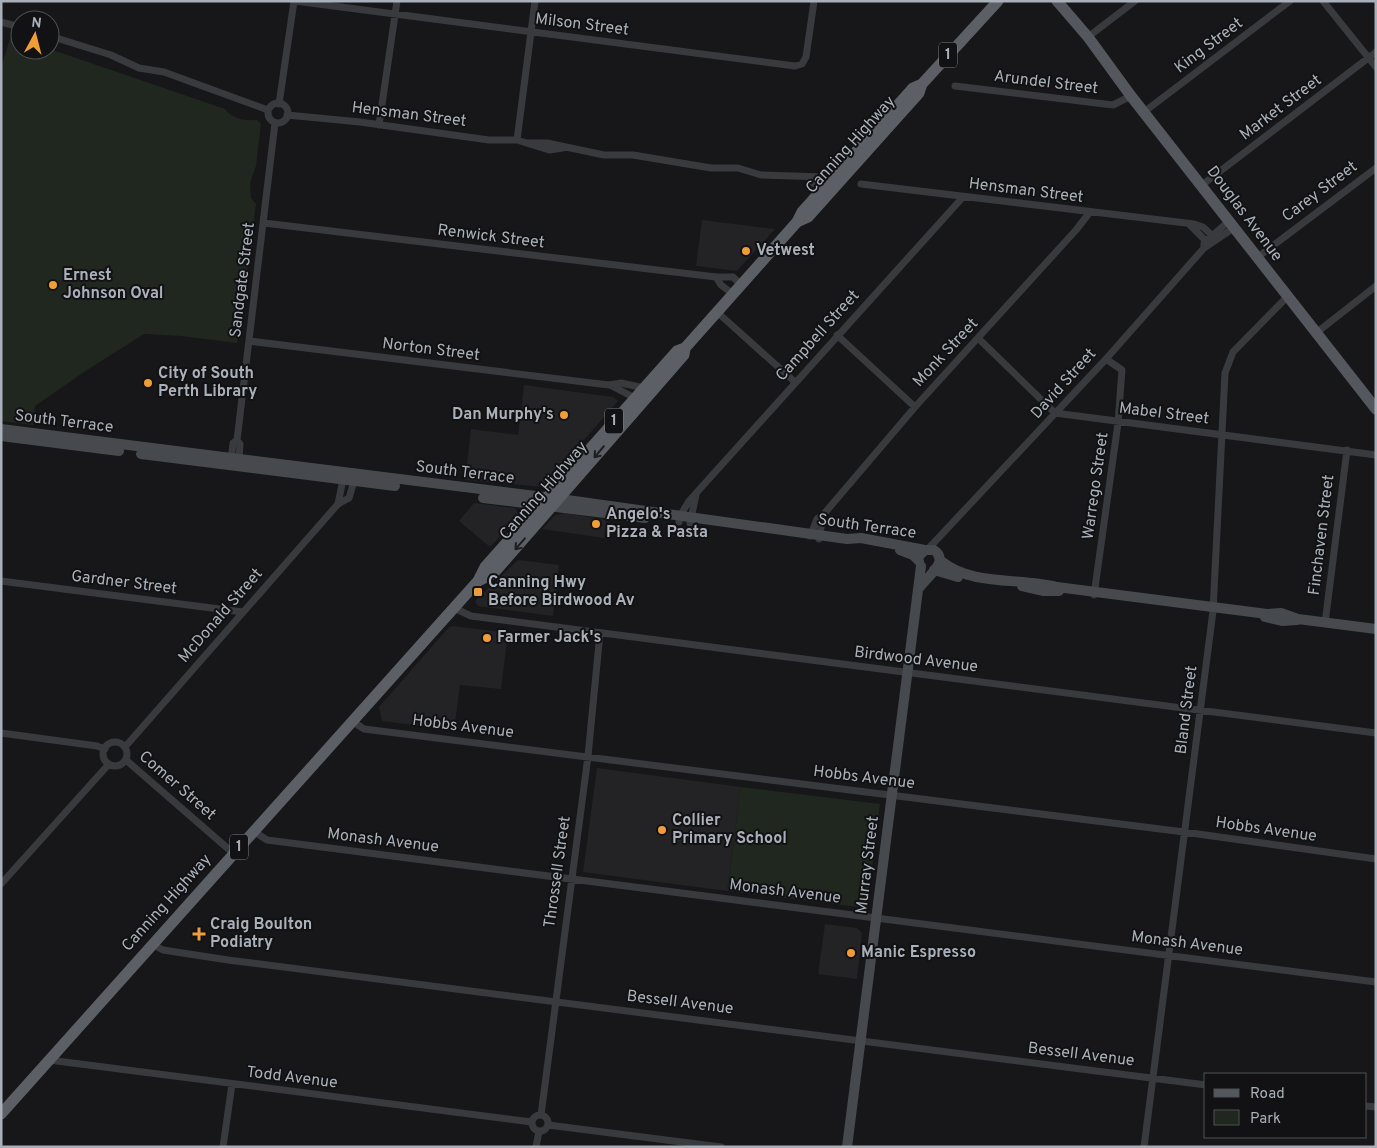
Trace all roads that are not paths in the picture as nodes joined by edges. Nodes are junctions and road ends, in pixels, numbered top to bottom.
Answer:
1 (295, 1) edge
2 (397, 1) edge
3 (535, 1) edge
4 (814, 1) edge
5 (998, 1) edge
6 (1057, 1) edge
7 (1066, 1) edge
8 (1135, 1) edge
9 (1290, 1) edge
10 (1323, 1) edge
11 (395, 15) junction
12 (531, 32) junction
13 (1088, 37) junction
14 (60, 39) edge
15 (1376, 52) edge
16 (1368, 58) junction
17 (1376, 67) edge
18 (955, 86) dead end
19 (1131, 96) junction
20 (280, 104) junction
21 (268, 110) junction
22 (1144, 112) junction
23 (287, 115) junction
24 (274, 123) junction
25 (379, 125) junction
26 (517, 140) junction
27 (1376, 168) edge
28 (861, 184) dead end
29 (1202, 185) junction
30 (831, 186) junction
31 (963, 197) junction
32 (1090, 212) junction
33 (264, 223) junction
34 (1232, 224) junction
35 (1210, 241) junction
36 (1258, 257) junction
37 (716, 277) junction
38 (742, 285) junction
39 (1376, 286) edge
40 (733, 294) junction
41 (1286, 297) junction
42 (717, 312) junction
43 (1316, 333) junction
44 (837, 335) junction
45 (979, 339) junction
46 (249, 341) junction
47 (685, 348) junction
48 (1106, 358) junction
49 (795, 382) junction
50 (609, 385) junction
51 (644, 388) junction
52 (635, 398) junction
53 (1375, 405) edge
54 (915, 407) junction
55 (1056, 413) junction
56 (1118, 423) junction
57 (1, 429) edge
58 (1222, 435) junction
59 (1, 436) edge
60 (1347, 450) junction
61 (1376, 456) edge
62 (235, 462) junction
63 (344, 476) junction
64 (356, 477) junction
65 (696, 495) junction
66 (550, 503) junction
67 (338, 504) junction
68 (679, 519) junction
69 (691, 520) junction
70 (815, 537) junction
71 (942, 537) junction
72 (927, 550) junction
73 (920, 563) junction
74 (936, 564) junction
75 (1, 581) edge
76 (920, 587) junction
77 (1095, 593) junction
78 (454, 608) junction
79 (1213, 609) junction
80 (243, 612) junction
81 (1325, 623) junction
82 (1376, 629) edge
83 (600, 633) junction
84 (908, 672) junction
85 (1201, 711) junction
86 (352, 721) junction
87 (1, 733) edge
88 (1376, 733) edge
89 (125, 747) junction
90 (105, 749) junction
91 (588, 756) junction
92 (126, 760) junction
93 (109, 764) junction
94 (892, 796) junction
95 (253, 831) junction
96 (1184, 832) junction
97 (233, 853) junction
98 (1376, 859) edge
99 (571, 878) junction
100 (1, 883) edge
101 (877, 918) junction
102 (152, 944) junction
103 (1168, 956) junction
104 (1376, 982) edge
105 (555, 1002) junction
106 (861, 1040) junction
107 (49, 1060) junction
108 (1153, 1078) junction
109 (232, 1084) junction
110 (1204, 1085) edge
111 (1, 1114) edge
112 (541, 1115) junction
113 (532, 1122) junction
114 (548, 1125) junction
115 (539, 1131) junction
116 (223, 1147) edge
117 (536, 1147) edge
118 (721, 1147) edge
119 (847, 1147) edge
120 (1144, 1147) edge

1 - 11 street, Milson Street
1 - 20 street
2 - 11 street
3 - 12 street
4 - 12 street, Milson Street
5 - 30 highway, Canning Highway / 1
6 - 13 main road, Douglas Avenue
7 - 13 main road, Douglas Avenue
8 - 13 street
9 - 22 street, King Street
10 - 16 street
11 - 12 street, Milson Street
11 - 25 street
12 - 26 street
13 - 19 main road, Douglas Avenue
14 - 21 street
15 - 16 street, Market Street
16 - 17 street
16 - 29 street, Market Street
18 - 19 street, Arundel Street
19 - 22 main road, Douglas Avenue
20 - 21 street
20 - 23 street
21 - 24 street
22 - 29 main road, Douglas Avenue
23 - 24 street
23 - 25 street, Hensman Street
24 - 33 street, Sandgate Street
25 - 26 street, Hensman Street
26 - 30 street, Hensman Street
27 - 36 street, Carey Street
28 - 31 street, Hensman Street
29 - 34 main road, Douglas Avenue
30 - 38 highway, Canning Highway / 1
31 - 32 street, Hensman Street
31 - 44 street, Campbell Street
32 - 35 street, Hensman Street
32 - 45 street, Monk Street
33 - 37 street, Renwick Street
33 - 46 street, Sandgate Street
34 - 35 street, David Street
34 - 36 main road, Douglas Avenue
35 - 48 street, David Street
36 - 41 main road, Douglas Avenue
37 - 38 street, Renwick Street
37 - 40 street
38 - 40 highway, Canning Highway / 1
39 - 43 street
40 - 42 highway, Canning Highway / 1
41 - 43 main road, Douglas Avenue
41 - 58 street, Bland Street
42 - 47 highway, Canning Highway / 1
42 - 49 street
43 - 53 main road, Douglas Avenue
44 - 49 street, Campbell Street
44 - 54 street
45 - 54 street, Monk Street
45 - 55 street
46 - 50 street, Norton Street
46 - 62 street, Sandgate Street
47 - 51 highway, Canning Highway / 1
47 -> 66 highway, Canning Highway / 1
48 - 55 street, David Street
48 - 56 street, Warrego Street
49 - 65 street, Campbell Street
50 - 51 street, Norton Street
50 - 52 street, Norton Street
51 - 52 highway, Canning Highway / 1
52 - 66 highway, Canning Highway / 1
54 - 70 street, Monk Street
55 - 56 street, Mabel Street
55 - 71 street, David Street
56 - 58 street, Mabel Street
56 - 77 street, Warrego Street
57 - 62 main road, South Terrace
58 - 60 street, Mabel Street
58 - 79 street, Bland Street
59 - 62 main road, South Terrace
60 - 61 street, Mabel Street
60 - 81 street, Finchaven Street
62 - 63 main road, South Terrace
63 - 64 main road, South Terrace
63 - 67 street, McDonald Street
64 - 66 main road, South Terrace
64 - 67 street, McDonald Street
65 - 68 street, Campbell Street
65 - 69 street, Campbell Street
66 - 68 main road, South Terrace
66 - 78 highway, Canning Highway / 1
67 - 80 street, McDonald Street
68 - 69 main road, South Terrace
69 - 70 main road, South Terrace
70 - 72 main road, South Terrace
70 - 73 main road, South Terrace
71 - 72 street, David Street
71 - 74 street, David Street
72 - 73 main road
72 - 74 main road, South Terrace
73 - 74 main road, South Terrace
73 - 76 main road, Murray Street
74 - 76 main road, Murray Street
74 - 77 main road
75 - 80 street, Gardner Street
76 - 84 main road, Murray Street
77 - 79 main road
78 - 83 street, Birdwood Avenue
78 - 86 highway, Canning Highway / 1
79 - 81 main road
79 - 85 street, Bland Street
80 - 89 street, McDonald Street
81 - 82 main road
83 - 84 street, Birdwood Avenue
83 - 91 street, Throssell Street
84 - 85 street, Birdwood Avenue
84 - 94 main road, Murray Street
85 - 88 street, Birdwood Avenue
85 - 96 street, Bland Street
86 - 91 street, Hobbs Avenue
86 - 95 highway, Canning Highway / 1
87 - 90 street
89 - 90 street
89 - 92 street
90 - 93 street
91 - 94 street, Hobbs Avenue
91 - 99 street, Throssell Street
92 - 93 street
92 - 97 street, Comer Street
93 - 100 street
94 - 96 street, Hobbs Avenue
94 - 101 main road, Murray Street
95 - 97 highway, Canning Highway / 1
95 - 99 street, Monash Avenue
96 - 98 street, Hobbs Avenue
96 - 103 street, Bland Street
97 - 102 highway, Canning Highway / 1
99 - 101 street, Monash Avenue
99 - 105 street, Throssell Street
101 - 103 street, Monash Avenue
101 - 106 main road, Murray Street
102 - 105 street, Bessell Avenue
102 - 107 highway, Canning Highway / 1
103 - 104 street, Monash Avenue
103 - 108 street, Bland Street
105 - 106 street, Bessell Avenue
105 - 112 street, Throssell Street
106 - 108 street, Bessell Avenue
106 - 119 main road, Murray Street
107 - 109 street, Todd Avenue
107 - 111 highway, Canning Highway / 1
108 - 110 street, Bessell Avenue
108 - 120 street, Bland Street
109 - 113 street, Todd Avenue
109 - 116 street
112 - 113 street
112 - 114 street
113 - 115 street
114 - 115 street
114 - 118 street
115 - 117 street

